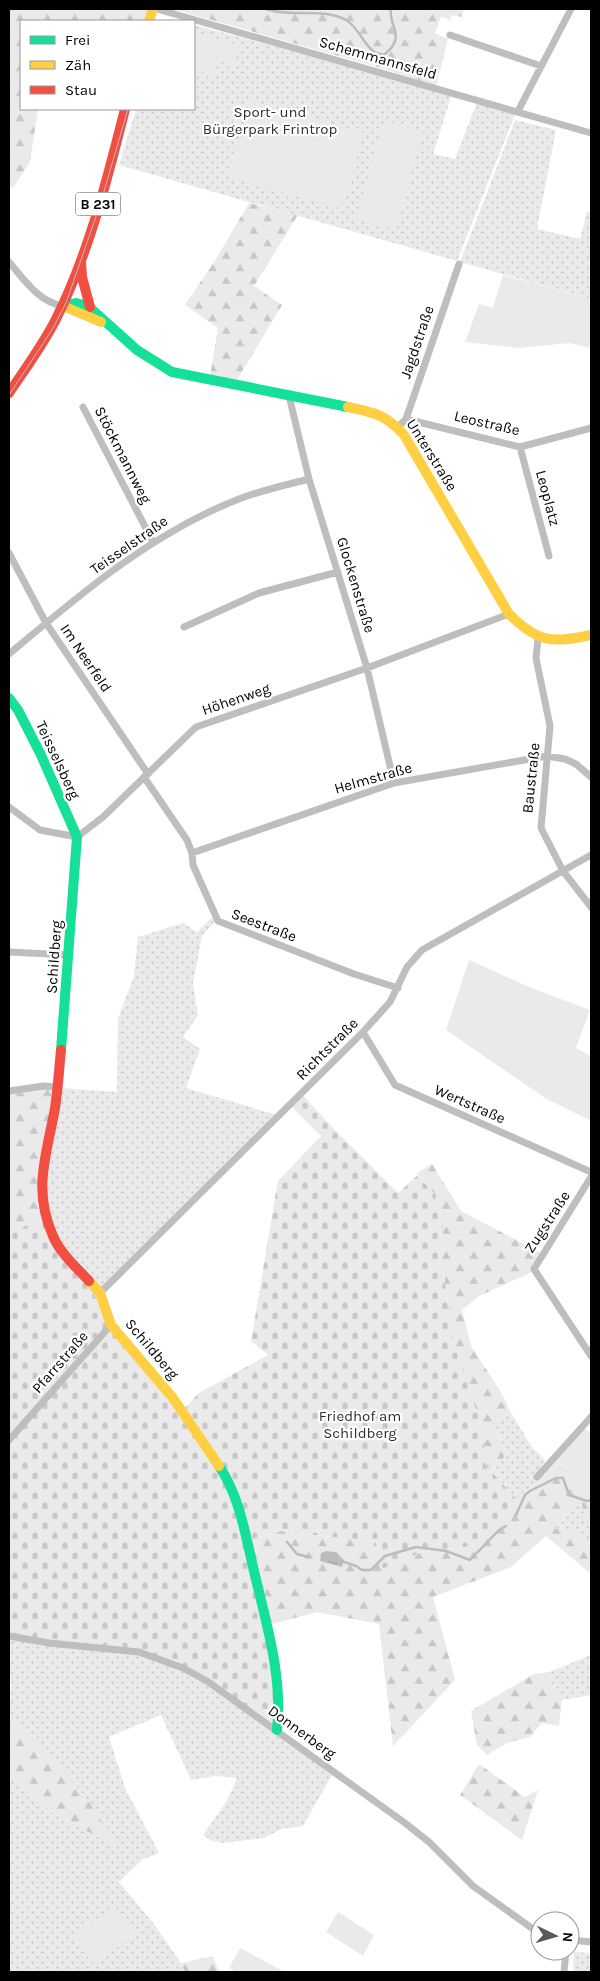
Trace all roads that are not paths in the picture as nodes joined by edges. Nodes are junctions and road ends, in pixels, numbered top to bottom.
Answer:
1 (157, 9) edge
2 (571, 9) edge
3 (450, 35) dead end
4 (542, 66) junction
5 (124, 110) edge
6 (518, 111) junction
7 (591, 133) edge
8 (81, 258) junction
9 (9, 262) edge
10 (459, 264) dead end
11 (63, 306) junction
12 (90, 307) junction
13 (106, 323) junction
14 (9, 393) edge
15 (288, 396) junction
16 (83, 407) dead end
17 (406, 419) junction
18 (398, 427) junction
19 (591, 428) edge
20 (520, 447) junction
21 (309, 479) junction
22 (153, 542) junction
23 (9, 553) edge
24 (549, 556) dead end
25 (338, 572) junction
26 (509, 614) junction
27 (46, 623) junction
28 (184, 627) dead end
29 (591, 635) edge
30 (538, 639) junction
31 (9, 654) edge
32 (367, 668) junction
33 (9, 698) edge
34 (547, 756) junction
35 (146, 776) junction
36 (591, 777) edge
37 (394, 783) junction
38 (9, 807) edge
39 (77, 837) junction
40 (192, 853) junction
41 (591, 855) edge
42 (563, 871) junction
43 (591, 907) edge
44 (9, 952) edge
45 (69, 955) junction
46 (398, 988) junction
47 (363, 1032) junction
48 (57, 1087) junction
49 (9, 1091) edge
50 (591, 1172) edge
51 (591, 1177) edge
52 (100, 1294) junction
53 (111, 1325) junction
54 (591, 1356) edge
55 (591, 1417) edge
56 (9, 1440) edge
57 (537, 1476) dead end
58 (9, 1636) edge
59 (277, 1730) junction
60 (530, 1927) edge

1 - 6 street, Schemmannsfeld
2 - 4 street
3 - 4 street
4 - 6 street
5 - 8 street, B 231
6 - 7 street, Schemmannsfeld
8 - 11 street, B 231
8 - 12 street
9 - 11 street
10 - 17 street, Jagdstraße
11 - 12 street
11 - 13 street, Unterstraße
11 - 14 street, B 231
12 - 13 street, Unterstraße
13 - 15 street, Unterstraße
15 - 18 street, Unterstraße
15 - 21 street, Glockenstraße
16 - 22 street, Stöckmannweg
17 - 18 street, Jagdstraße
17 - 20 street, Leostraße
18 - 26 street, Unterstraße
19 - 20 street, Leostraße
20 - 24 street, Leoplatz
21 - 22 street, Teisselstraße
21 - 25 street, Glockenstraße
22 - 27 street, Teisselstraße
23 - 27 street, Im Neerfeld
25 - 28 street
25 - 32 street, Glockenstraße
26 - 30 street, Unterstraße
26 - 32 street, Höhenweg
27 - 31 street, Teisselstraße
27 - 35 street, Im Neerfeld
29 - 30 street
30 - 34 street, Baustraße
32 - 35 street, Höhenweg
32 - 37 street, Glockenstraße
33 - 39 street, Teisselsberg
34 - 36 street, Helmstraße
34 - 37 street, Helmstraße
34 - 42 street, Baustraße
35 - 39 street, Höhenweg
35 - 40 street, Seestraße
37 - 40 street, Helmstraße
38 - 39 street
39 - 45 street, Schildberg
40 - 46 street, Seestraße
41 - 42 street, Richtstraße
42 - 43 street, Baustraße
42 - 46 street, Richtstraße
44 - 45 street
45 - 48 street, Schildberg
46 - 47 street, Richtstraße
47 - 50 street, Wertstraße
47 - 52 street, Richtstraße
48 - 49 street
48 - 52 street, Schildberg
51 - 54 street, Zugstraße
52 - 53 street, Schildberg
53 - 56 street, Pfarrstraße
53 - 59 street, Schildberg
55 - 57 street
58 - 59 street, Donnerberg
59 - 60 street, Donnerberg

